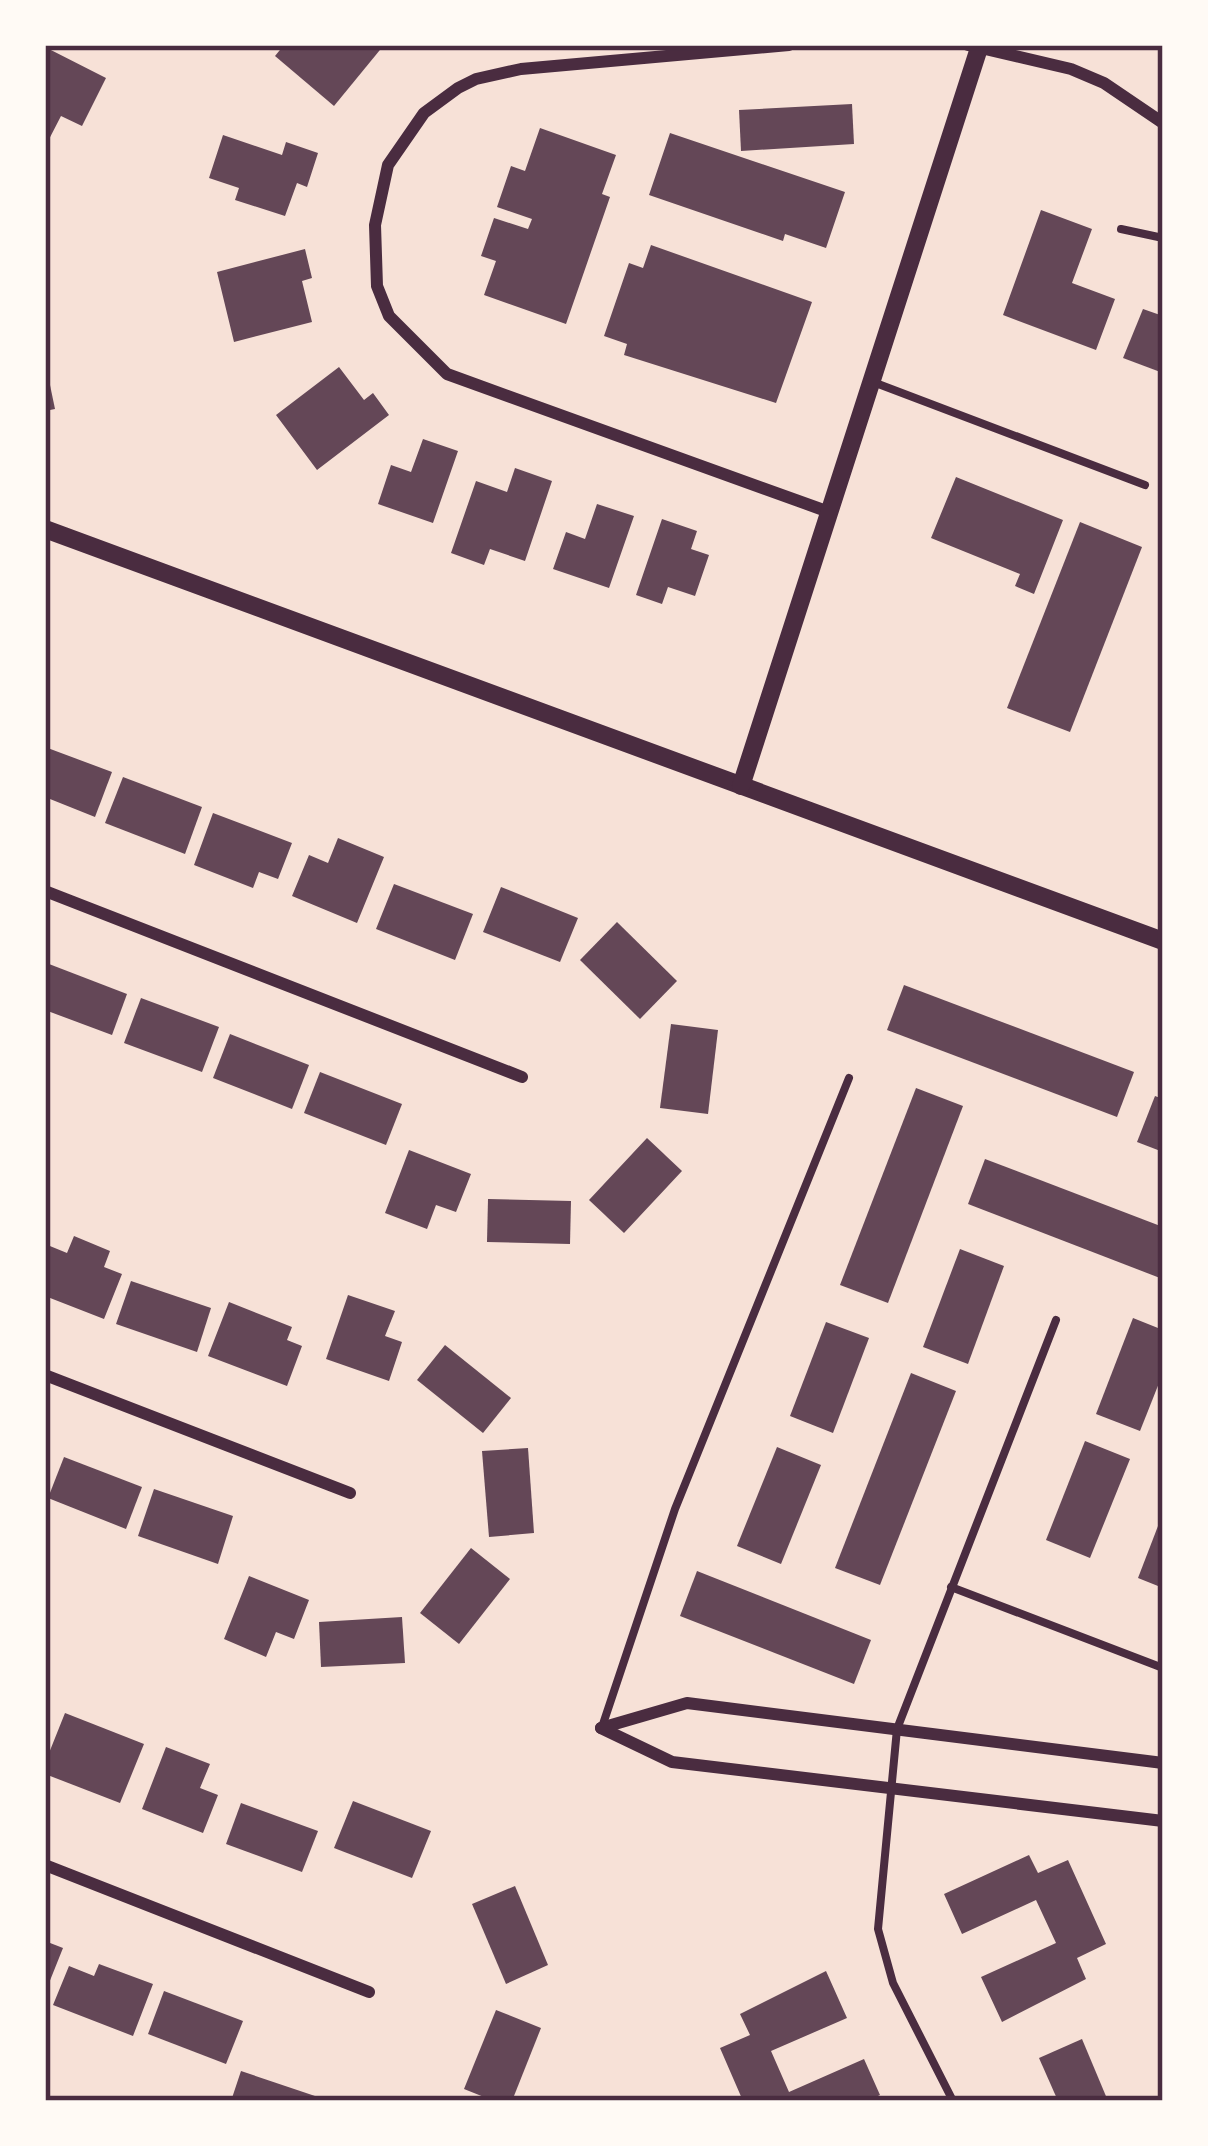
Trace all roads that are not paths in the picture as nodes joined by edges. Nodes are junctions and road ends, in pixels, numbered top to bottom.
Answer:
1 (789, 45) edge
2 (976, 46) edge
3 (1163, 123) edge
4 (1121, 229) dead end
5 (1163, 238) edge
6 (872, 381) junction
7 (1145, 484) dead end
8 (830, 512) junction
9 (45, 529) edge
10 (741, 787) junction
11 (45, 891) edge
12 (1163, 941) edge
13 (522, 1077) dead end
14 (849, 1078) dead end
15 (1056, 1320) dead end
16 (45, 1376) edge
17 (350, 1492) dead end
18 (951, 1587) junction
19 (1163, 1668) edge
20 (602, 1728) junction
21 (897, 1729) junction
22 (1163, 1763) edge
23 (889, 1789) junction
24 (1163, 1821) edge
25 (45, 1865) edge
26 (369, 1992) dead end
27 (953, 2101) edge

1 - 8 street
2 - 3 street
2 - 6 street
4 - 5 lane
6 - 7 lane
6 - 8 street
8 - 10 street
9 - 10 street
10 - 12 street
11 - 13 street
14 - 20 lane
15 - 18 lane
16 - 17 street
18 - 19 lane
18 - 21 lane
20 - 21 street
20 - 23 street
21 - 22 street
21 - 23 lane
23 - 24 street
23 - 27 lane
25 - 26 street

